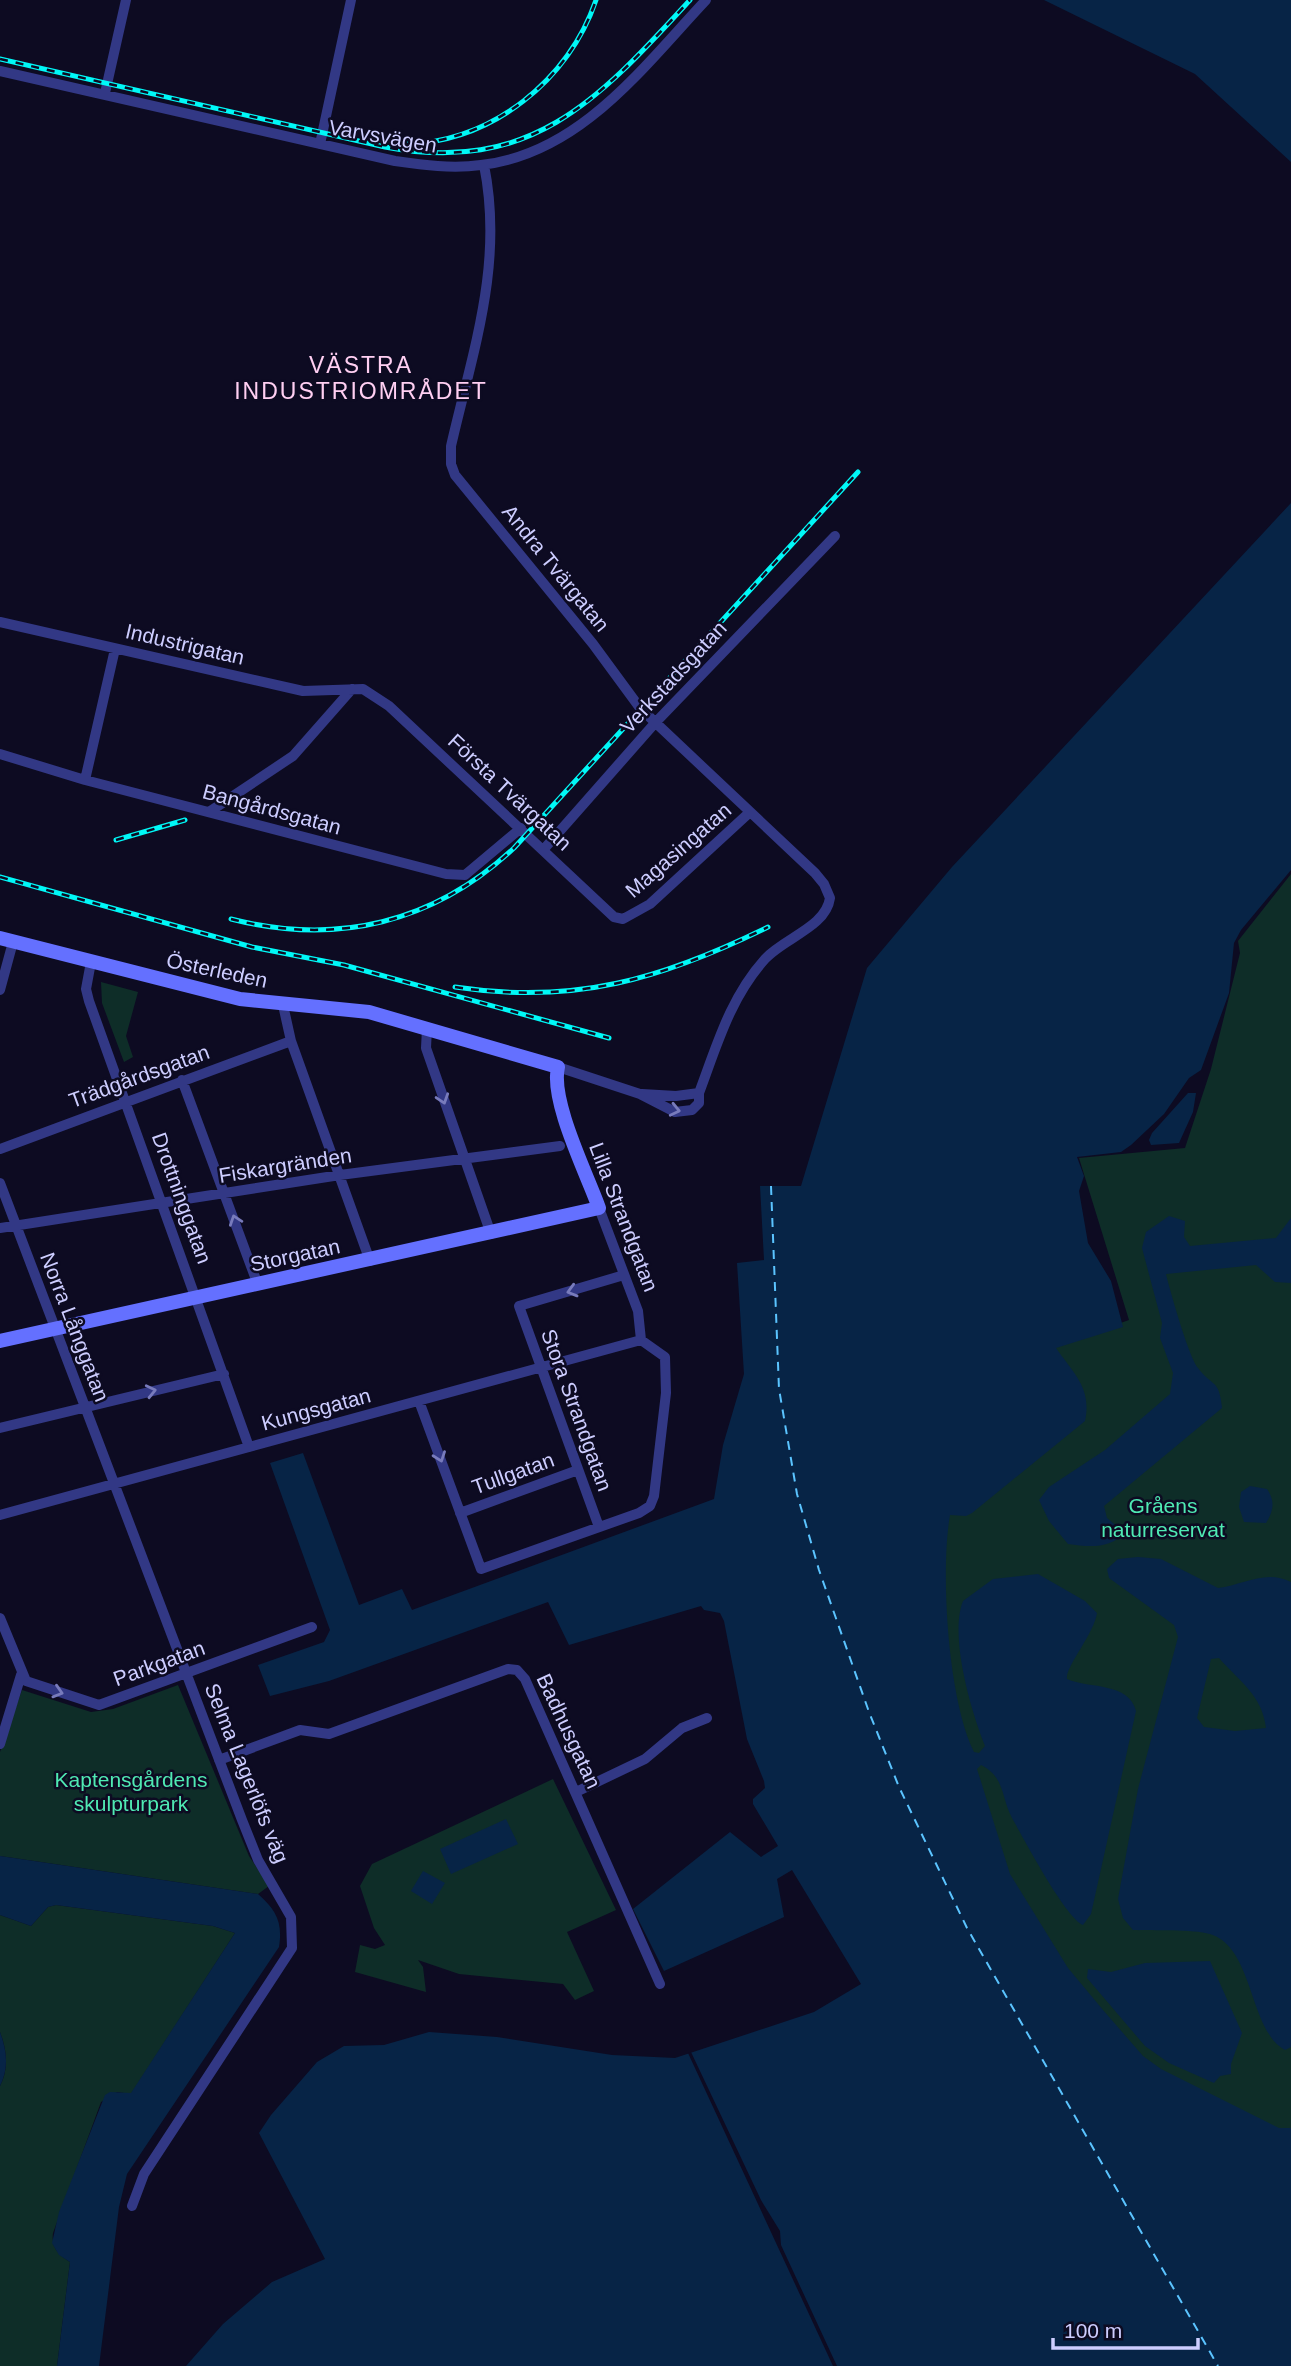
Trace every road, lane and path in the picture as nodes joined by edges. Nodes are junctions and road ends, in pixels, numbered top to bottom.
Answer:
1 (125, 0) edge
2 (351, 0) edge
3 (706, 0) edge
4 (0, 71) edge
5 (105, 93) junction
6 (320, 144) junction
7 (484, 165) junction
8 (835, 536) dead end
9 (0, 622) edge
10 (116, 649) junction
11 (357, 689) junction
12 (654, 723) junction
13 (0, 754) edge
14 (85, 780) junction
15 (209, 812) junction
16 (750, 812) junction
17 (521, 828) junction
18 (544, 849) junction
19 (630, 916) joint
20 (7, 940) edge
21 (91, 962) junction
22 (0, 990) edge
23 (282, 1005) junction
24 (427, 1028) junction
25 (291, 1041) junction
26 (558, 1067) junction
27 (182, 1080) junction
28 (699, 1093) junction
29 (640, 1094) junction
30 (126, 1101) junction
31 (560, 1146) dead end
32 (0, 1149) edge
33 (463, 1160) junction
34 (340, 1175) junction
35 (0, 1183) edge
36 (227, 1194) junction
37 (163, 1205) junction
38 (600, 1208) junction
39 (16, 1225) junction
40 (0, 1228) edge
41 (491, 1234) junction
42 (370, 1261) junction
43 (624, 1276) junction
44 (258, 1285) junction
45 (198, 1299) junction
46 (56, 1329) junction
47 (641, 1340) junction
48 (0, 1341) edge
49 (541, 1367) junction
50 (224, 1374) junction
51 (419, 1401) junction
52 (85, 1407) junction
53 (0, 1428) edge
54 (249, 1447) junction
55 (578, 1470) junction
56 (115, 1484) junction
57 (460, 1513) junction
58 (0, 1514) edge
59 (599, 1527) junction
60 (0, 1618) edge
61 (312, 1627) dead end
62 (21, 1675) junction
63 (187, 1675) junction
64 (707, 1718) dead end
65 (0, 1744) edge
66 (219, 1760) junction
67 (576, 1792) junction
68 (660, 1984) dead end
69 (132, 2206) dead end

1 - 5 street
2 - 6 street
3 - 7 street, Varvsvägen
4 - 5 street, Varvsvägen
5 - 6 street, Varvsvägen
6 - 7 street, Varvsvägen
7 - 12 street, Andra Tvärgatan
8 - 12 street, Verkstadsgatan
9 - 10 street, Industrigatan
10 - 11 street, Industrigatan
10 - 14 street
11 - 15 street
11 - 17 street, Första Tvärgatan
12 - 16 street, Andra Tvärgatan
12 - 18 street, Verkstadsgatan
13 - 14 street, Bangårdsgatan
14 - 15 street, Bangårdsgatan
15 - 17 street, Bangårdsgatan
16 - 19 street, Magasingatan
16 - 28 street, Andra Tvärgatan
17 - 18 street, Första Tvärgatan
18 - 19 street, Första Tvärgatan
20 - 21 street, Österleden
20 - 22 street
21 - 23 street, Österleden
21 - 30 street, Drottninggatan
23 - 24 street, Österleden
23 - 25 street
24 - 26 street
24 -> 33 street
25 - 27 street, Trädgårdsgatan
25 - 34 street
26 - 29 street
26 - 38 street, Lilla Strandgatan
27 - 30 street, Trädgårdsgatan
27 - 36 street
28 - 29 street
29 -> 28 street
30 - 32 street, Trädgårdsgatan
30 - 37 street, Drottninggatan
31 - 33 street, Fiskargränden
33 - 34 street, Fiskargränden
33 - 41 street
34 - 36 street, Fiskargränden
34 - 42 street
35 - 39 street, Norra Långgatan
36 - 37 street, Fiskargränden
44 -> 36 street
37 - 39 street, Fiskargränden
37 - 45 street, Drottninggatan
38 - 41 street, Storgatan
38 - 43 street, Lilla Strandgatan
39 - 40 street, Fiskargränden
39 - 46 street, Norra Långgatan
41 - 42 street, Storgatan
42 - 44 street, Storgatan
43 - 47 street, Lilla Strandgatan
43 -> 49 street, Stora Strandgatan
44 - 45 street, Storgatan
45 - 46 street, Storgatan
45 - 50 street, Drottninggatan
46 - 48 street, Storgatan
46 - 52 street, Norra Långgatan
47 - 49 street, Kungsgatan
47 - 59 street
49 - 51 street, Kungsgatan
49 - 55 street, Stora Strandgatan
52 -> 50 street
50 - 54 street, Drottninggatan
51 - 54 street, Kungsgatan
51 -> 57 street
52 - 53 street
52 - 56 street, Norra Långgatan
54 - 56 street, Kungsgatan
55 - 57 street, Tullgatan
55 - 59 street, Stora Strandgatan
56 - 58 street, Kungsgatan
56 - 63 street, Selma Lagerlöfs väg
57 - 59 street
60 - 62 street
61 - 63 street, Parkgatan
62 -> 63 street, Parkgatan
62 - 65 street
63 - 66 street, Selma Lagerlöfs väg
64 - 67 street
66 - 67 street, Badhusgatan
66 - 69 street, Selma Lagerlöfs väg
67 - 68 street, Badhusgatan

